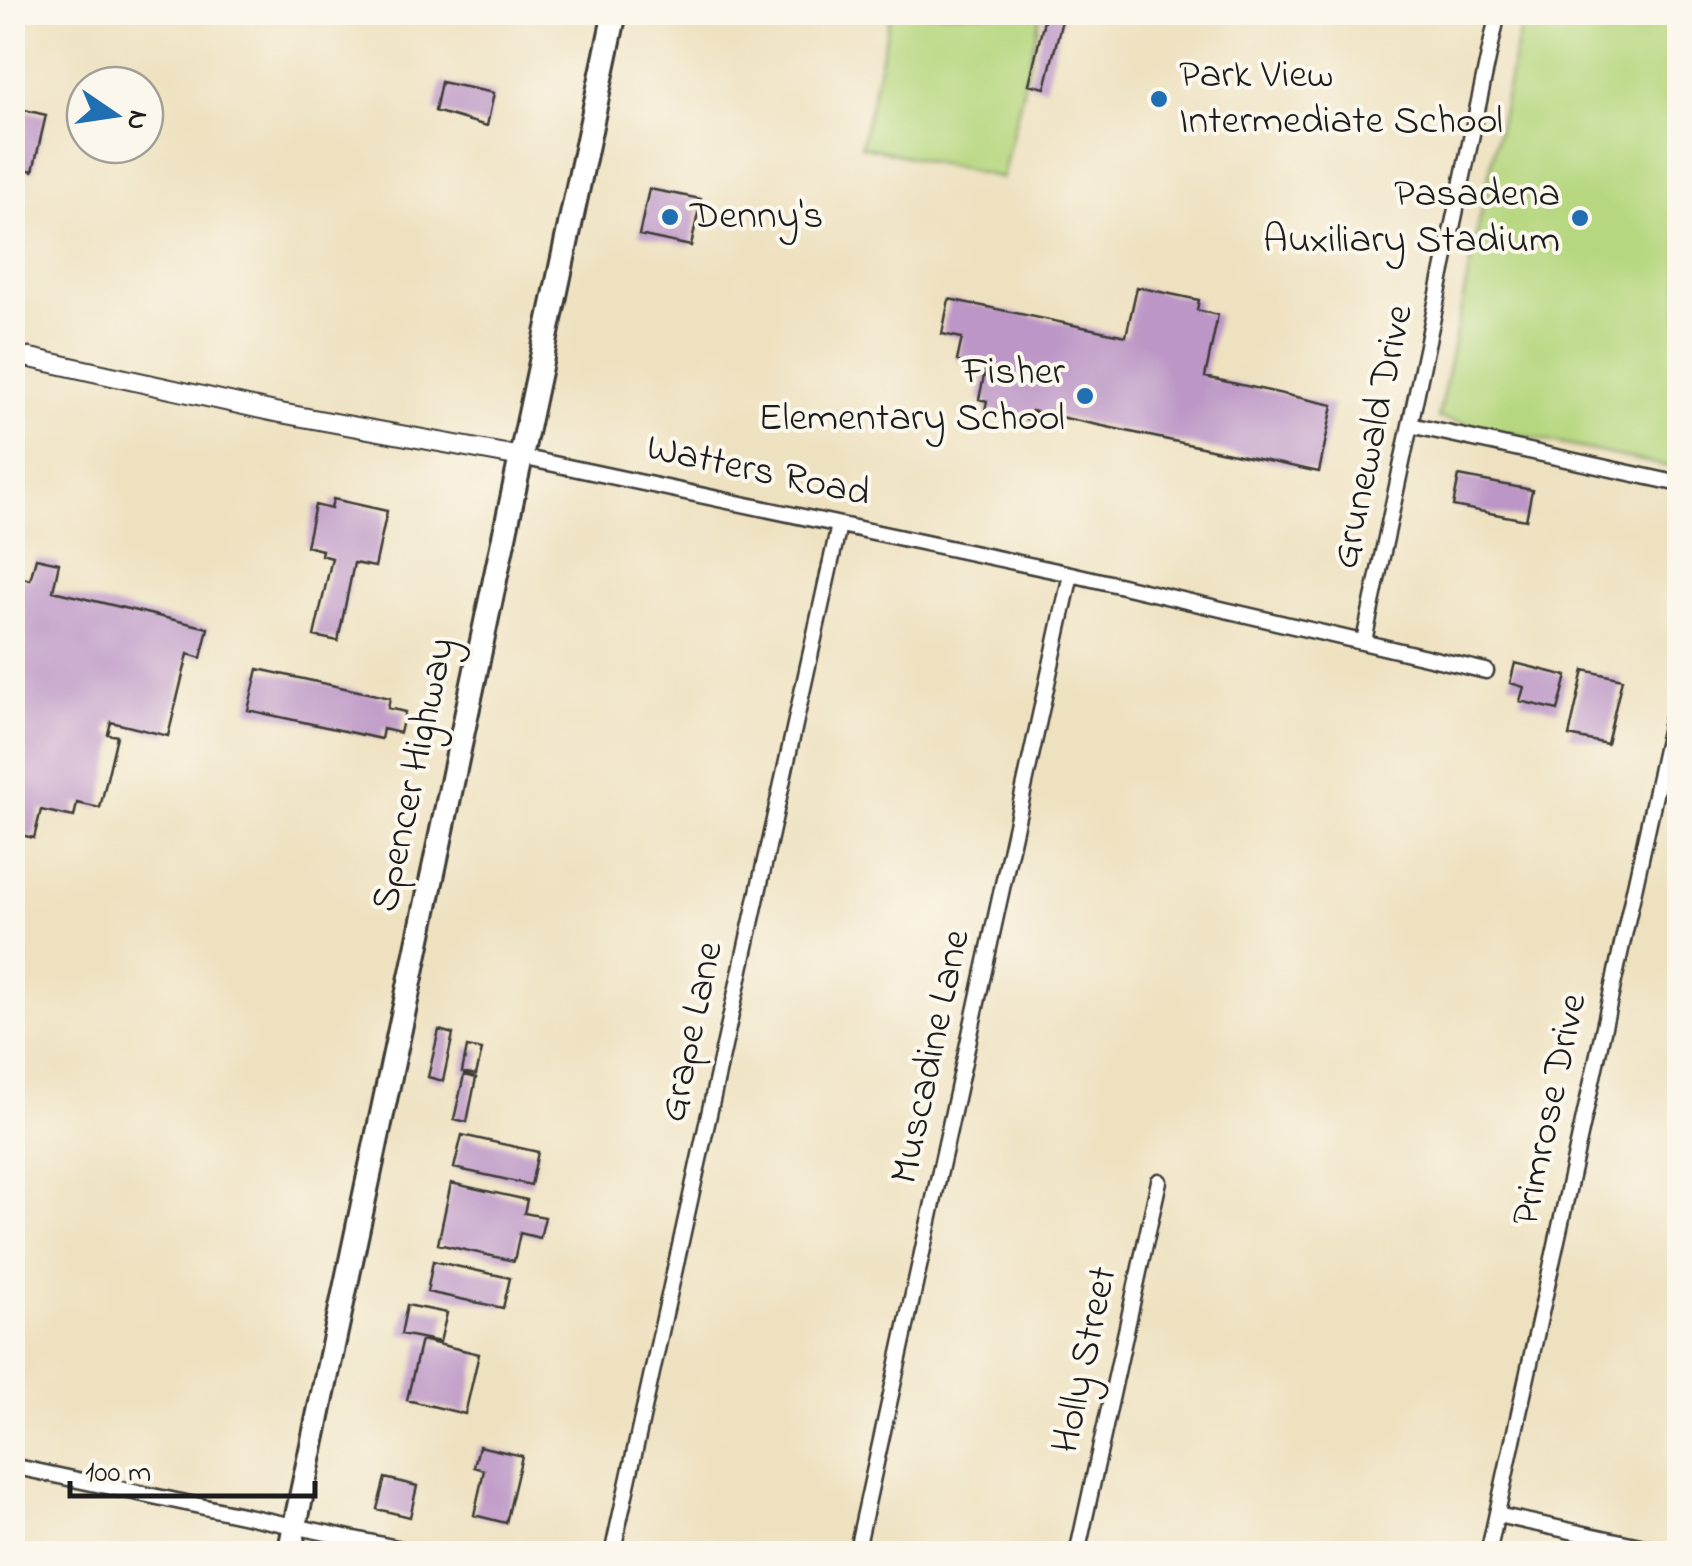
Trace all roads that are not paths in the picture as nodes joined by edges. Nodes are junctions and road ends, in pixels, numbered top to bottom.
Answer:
1 (615, 12) edge
2 (1498, 12) edge
3 (12, 354) edge
4 (1410, 425) junction
5 (521, 458) junction
6 (1680, 484) edge
7 (839, 525) junction
8 (1071, 574) junction
9 (1364, 641) junction
10 (1486, 671) dead end
11 (1680, 681) edge
12 (1159, 1182) dead end
13 (12, 1466) edge
14 (1497, 1515) junction
15 (295, 1527) junction
16 (290, 1554) edge
17 (425, 1554) edge
18 (612, 1554) edge
19 (856, 1554) edge
20 (1077, 1554) edge
21 (1488, 1554) edge
22 (1677, 1554) edge

1 - 5 main road, Spencer Highway
2 - 4 street, Grunewald Drive
3 - 5 street, Watters Road
4 - 6 street
4 - 9 street, Grunewald Drive
5 - 7 street, Watters Road
5 - 15 main road, Spencer Highway
7 - 8 street, Watters Road
7 - 18 street, Grape Lane
8 - 9 street, Watters Road
8 - 19 street, Muscadine Lane
9 - 10 street, Watters Road
11 - 14 street, Primrose Drive
12 - 20 street, Holly Street
13 - 15 street
14 - 21 street, Primrose Drive
14 - 22 street
15 - 16 main road, Spencer Highway
15 - 17 street

